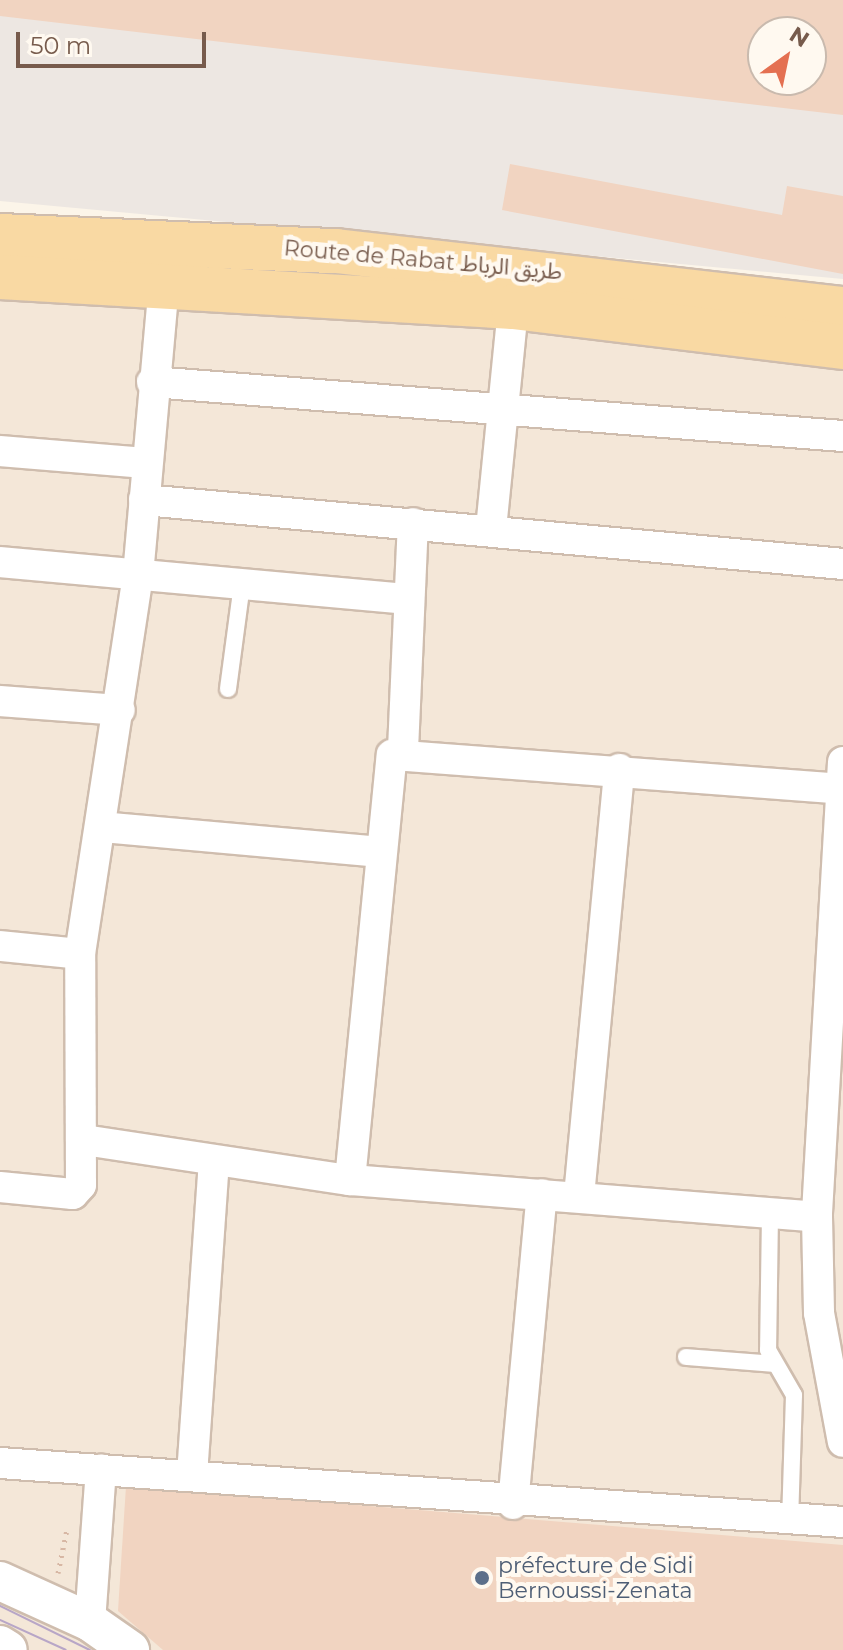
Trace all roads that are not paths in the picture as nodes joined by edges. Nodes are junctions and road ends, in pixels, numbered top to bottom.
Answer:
1 (0, 236) edge
2 (166, 261) junction
3 (0, 277) edge
4 (513, 307) junction
5 (843, 309) edge
6 (843, 347) edge
7 (152, 382) junction
8 (501, 411) junction
9 (843, 436) edge
10 (0, 451) edge
11 (146, 463) junction
12 (144, 500) junction
13 (413, 523) junction
14 (491, 529) junction
15 (0, 562) edge
16 (843, 564) edge
17 (138, 575) junction
18 (242, 584) junction
19 (407, 599) junction
20 (228, 689) dead end
21 (0, 701) edge
22 (120, 710) junction
23 (403, 750) junction
24 (619, 769) junction
25 (842, 776) edge
26 (101, 827) junction
27 (380, 852) junction
28 (0, 946) edge
29 (838, 947) edge
30 (80, 954) junction
31 (84, 1140) junction
32 (214, 1163) junction
33 (350, 1180) junction
34 (0, 1187) edge
35 (542, 1194) junction
36 (579, 1196) junction
37 (770, 1213) junction
38 (817, 1217) junction
39 (831, 1313) edge
40 (686, 1357) dead end
41 (774, 1364) junction
42 (843, 1442) edge
43 (0, 1463) edge
44 (101, 1469) junction
45 (192, 1475) junction
46 (513, 1504) junction
47 (790, 1519) junction
48 (843, 1522) edge
49 (0, 1581) edge
50 (90, 1622) junction
51 (0, 1645) edge
52 (8, 1650) edge
53 (130, 1650) edge

1 - 2 main road, Route de Rabat طريق الرباط
2 - 3 main road, Route de Rabat طريق الرباط
2 - 4 main road, Route de Rabat طريق الرباط
2 - 5 main road, Route de Rabat طريق الرباط
2 - 7 street
4 - 6 main road, Route de Rabat طريق الرباط
4 - 8 street
7 - 8 street
7 - 11 street
8 - 9 street
8 - 14 street
10 - 11 street
11 - 12 street
12 - 13 street
12 - 17 street
13 - 14 street
13 - 19 street
14 - 16 street
15 - 17 street
17 - 18 street
17 - 22 street
18 - 19 street
18 - 20 lane
19 - 23 street
21 - 22 street
22 - 26 street
23 - 24 street
23 - 27 street
24 - 25 street
24 - 36 street
25 - 29 street
26 - 27 street
26 - 30 street
27 - 33 street
28 - 30 street
29 - 38 street
30 - 31 street
31 - 32 street
31 - 34 street
32 - 33 street
32 - 45 street
33 - 35 street
35 - 36 street
35 - 46 street
36 - 37 street
37 - 38 street
37 - 41 lane
38 - 39 street
39 - 42 street
40 - 41 lane
41 - 47 lane
43 - 44 street
44 - 45 street
44 - 50 street
45 - 46 street
46 - 47 street
47 - 48 street
49 - 50 street
50 - 53 street
51 - 52 street

